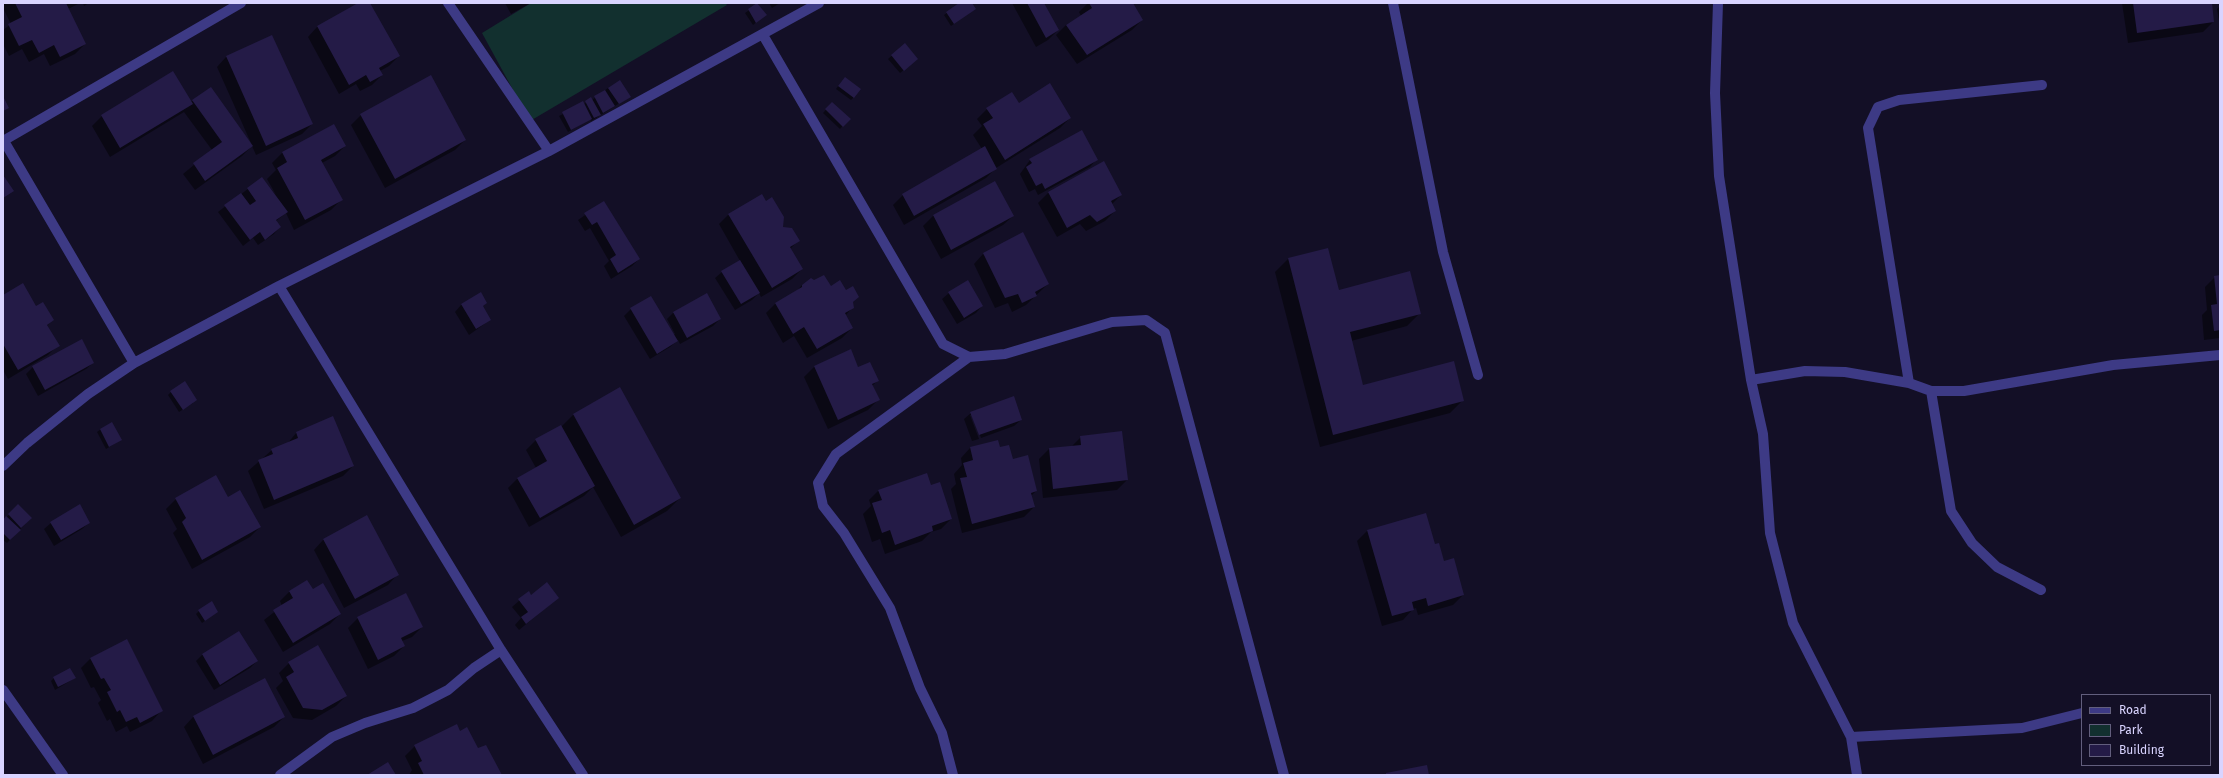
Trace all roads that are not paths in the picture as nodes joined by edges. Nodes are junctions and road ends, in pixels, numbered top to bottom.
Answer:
1 (242, 3) edge
2 (448, 3) edge
3 (819, 3) edge
4 (1393, 3) edge
5 (1718, 3) edge
6 (763, 35) junction
7 (2042, 85) dead end
8 (3, 141) edge
9 (549, 151) junction
10 (279, 286) junction
11 (2220, 355) edge
12 (969, 357) junction
13 (134, 363) junction
14 (1478, 375) dead end
15 (1751, 380) junction
16 (1909, 383) junction
17 (1931, 391) junction
18 (3, 466) edge
19 (2041, 590) dead end
20 (501, 650) junction
21 (3, 690) edge
22 (2081, 712) edge
23 (1851, 737) junction
24 (63, 775) edge
25 (280, 775) edge
26 (583, 775) edge
27 (953, 775) edge
28 (1284, 775) edge
29 (1857, 775) edge

1 - 8 street
2 - 9 street
3 - 6 street
4 - 14 street
5 - 15 street
6 - 9 street
6 - 12 street
7 - 16 street
8 - 13 street
9 - 10 street
10 - 13 street
10 - 20 street
11 - 17 street
12 - 27 street
12 - 28 street
13 - 18 street
15 - 16 street
15 - 23 street
16 - 17 street
17 - 19 street
20 - 25 street
20 - 26 street
21 - 24 street
22 - 23 street
23 - 29 street

